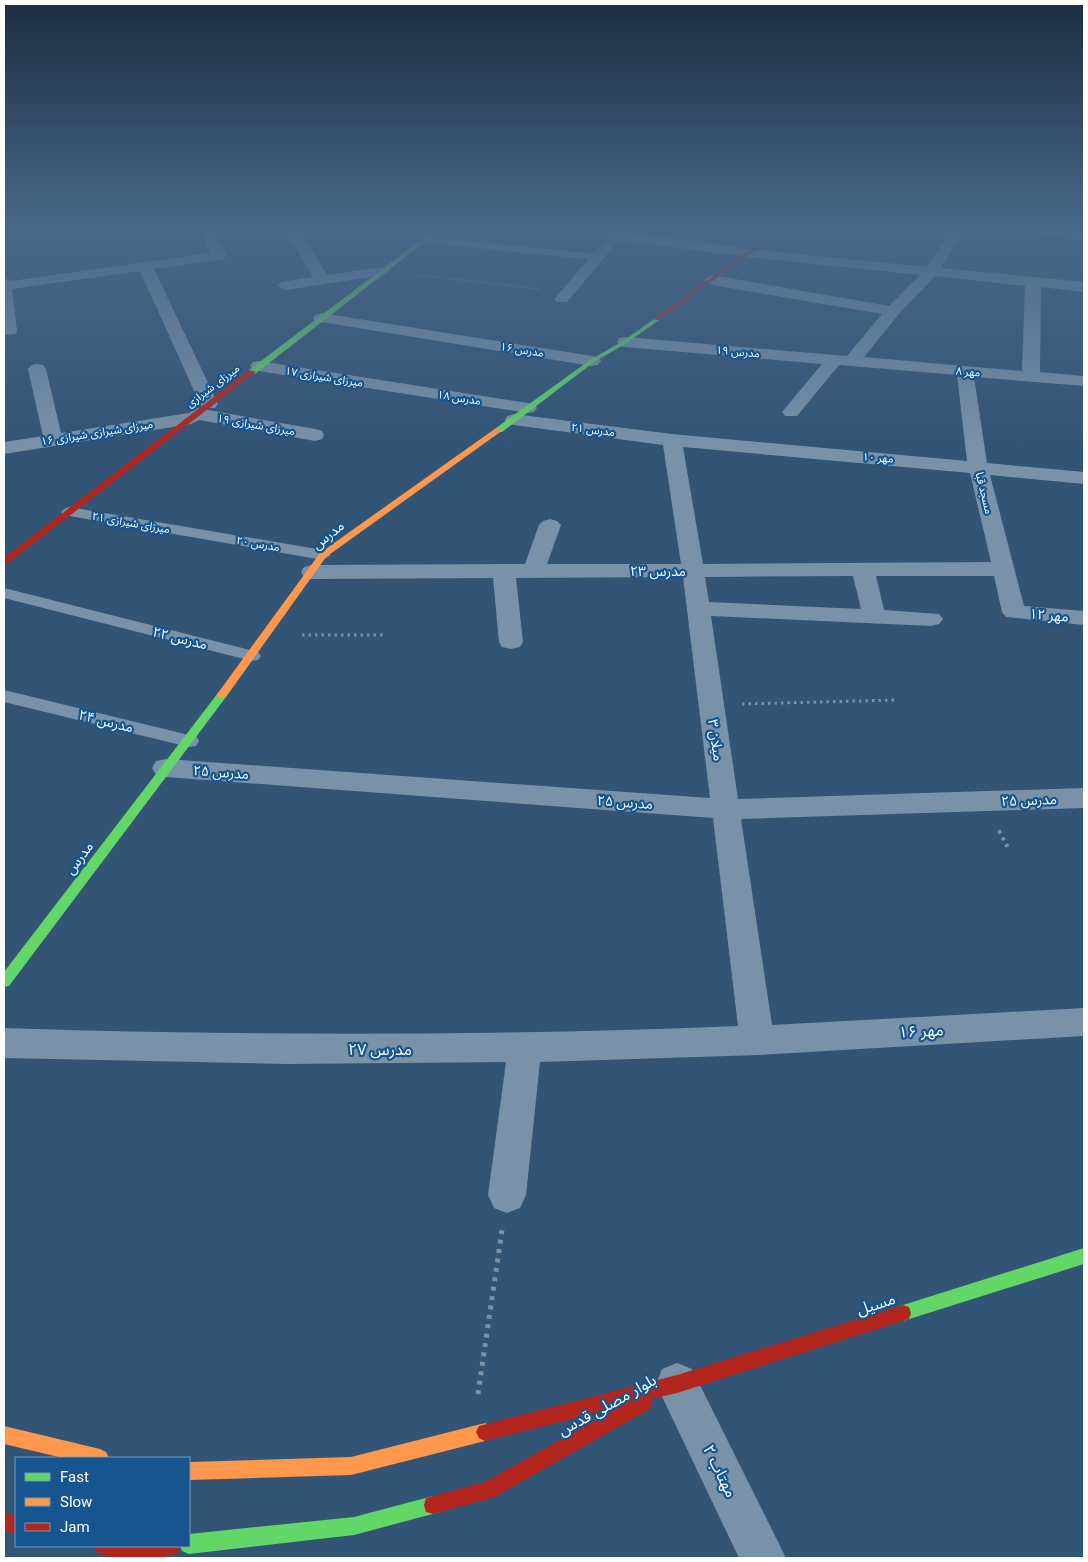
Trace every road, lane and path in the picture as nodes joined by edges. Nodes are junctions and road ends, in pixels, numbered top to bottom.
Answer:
1 (6, 303) edge
2 (158, 303) edge
3 (341, 303) edge
4 (680, 303) edge
5 (846, 303) edge
6 (901, 303) edge
7 (1033, 303) edge
8 (893, 311) junction
9 (321, 318) junction
10 (9, 331) dead end
11 (625, 342) junction
12 (592, 361) junction
13 (833, 361) junction
14 (851, 362) junction
15 (259, 366) junction
16 (37, 369) dead end
17 (965, 372) junction
18 (1031, 377) junction
19 (1084, 381) edge
20 (389, 387) joint
21 (199, 412) junction
22 (791, 412) dead end
23 (521, 414) junction
24 (315, 435) dead end
25 (53, 440) junction
26 (672, 440) junction
27 (4, 448) edge
28 (978, 467) junction
29 (1084, 478) edge
30 (69, 512) junction
31 (550, 525) dead end
32 (193, 533) joint
33 (4, 562) edge
34 (318, 564) junction
35 (1003, 569) junction
36 (863, 570) junction
37 (534, 571) junction
38 (693, 571) junction
39 (504, 572) junction
40 (4, 593) edge
41 (698, 608) junction
42 (1014, 612) joint
43 (874, 616) junction
44 (930, 618) dead end
45 (1084, 618) edge
46 (266, 635) junction
47 (385, 635) dead end
48 (511, 642) dead end
49 (252, 656) junction
50 (4, 696) edge
51 (895, 700) dead end
52 (711, 705) junction
53 (189, 741) junction
54 (166, 768) junction
55 (1084, 798) edge
56 (726, 809) junction
57 (4, 982) edge
58 (1084, 1022) edge
59 (757, 1040) junction
60 (4, 1043) edge
61 (525, 1046) junction
62 (507, 1194) joint
63 (1084, 1256) edge
64 (677, 1384) junction
65 (4, 1434) edge
66 (472, 1436) junction
67 (96, 1457) edge
68 (190, 1471) edge
69 (190, 1544) edge
70 (109, 1547) edge
71 (162, 1547) edge
72 (763, 1558) edge

1 - 10 street
2 - 21 street
3 - 9 street, میرزای شیرازی
4 - 11 street, مدرس
5 - 8 street
6 - 8 street
7 - 18 street
8 - 14 street
9 - 12 street, مدرس ۱۶
9 - 15 street, میرزای شیرازی
11 - 12 street, مدرس
11 - 13 street, مدرس ۱۹
12 - 23 street, مدرس
13 - 14 street, مدرس ۱۹
13 - 22 street
14 - 17 street, مهر ۸
15 - 20 street, میرزای شیرازی ۱۷
15 - 21 street, میرزای شیرازی
16 - 25 street
17 - 18 street, مهر ۸
17 - 28 street, مسجد قبا
18 - 19 street, مهر ۸
20 - 23 street, مدرس ۱۸
21 - 24 street, میرزای شیرازی ۱۹
21 - 25 street, میرزای شیرازی شیرازی ۱۶
21 - 30 street, میرزای شیرازی
23 - 26 street, مدرس ۲۱
23 - 34 street, مدرس
25 - 27 street, میرزای شیرازی شیرازی ۱۶
26 - 28 street, مهر ۱۰
26 - 38 street, میلان ۳
28 - 29 street, مهر ۱۰
28 - 35 street, مسجد قبا
30 - 32 lane, میرزای شیرازی ۲۱
30 - 33 street, میرزای شیرازی
31 - 37 street
32 - 34 lane, مدرس ۲۰
34 - 39 street, مدرس ۲۳
34 - 46 street, مدرس
35 - 36 street, مدرس ۲۳
35 - 42 street, مسجد قبا
36 - 38 street, مدرس ۲۳
36 - 43 street
37 - 38 street, مدرس ۲۳
37 - 39 street, مدرس ۲۳
38 - 41 street, میلان ۳
39 - 48 street
40 - 49 lane, مدرس ۲۲
41 - 43 street
41 - 52 street, میلان ۳
42 - 45 street, مهر ۱۲
43 - 44 street
46 - 47 path
46 - 49 street, مدرس
49 - 53 street, مدرس
50 - 53 lane, مدرس ۲۴
51 - 52 path
52 - 56 street, میلان ۳
53 - 54 street, مدرس
54 - 56 street, مدرس ۲۵
54 - 57 street, مدرس
55 - 56 street, مدرس ۲۵
56 - 59 street, میلان ۳
58 - 59 street, مهر ۱۶
59 - 61 street, مدرس ۲۷
60 - 61 street, مدرس ۲۷
61 - 62 street
62 - 66 path
63 - 64 street, مسیل
64 - 66 street, بلوار مصلی قدس
64 - 69 street, بلوار مصلی قدس
64 - 72 street, مهتاب ۲
65 - 67 street
66 - 68 street, بلوار مصلی قدس
70 - 71 street

